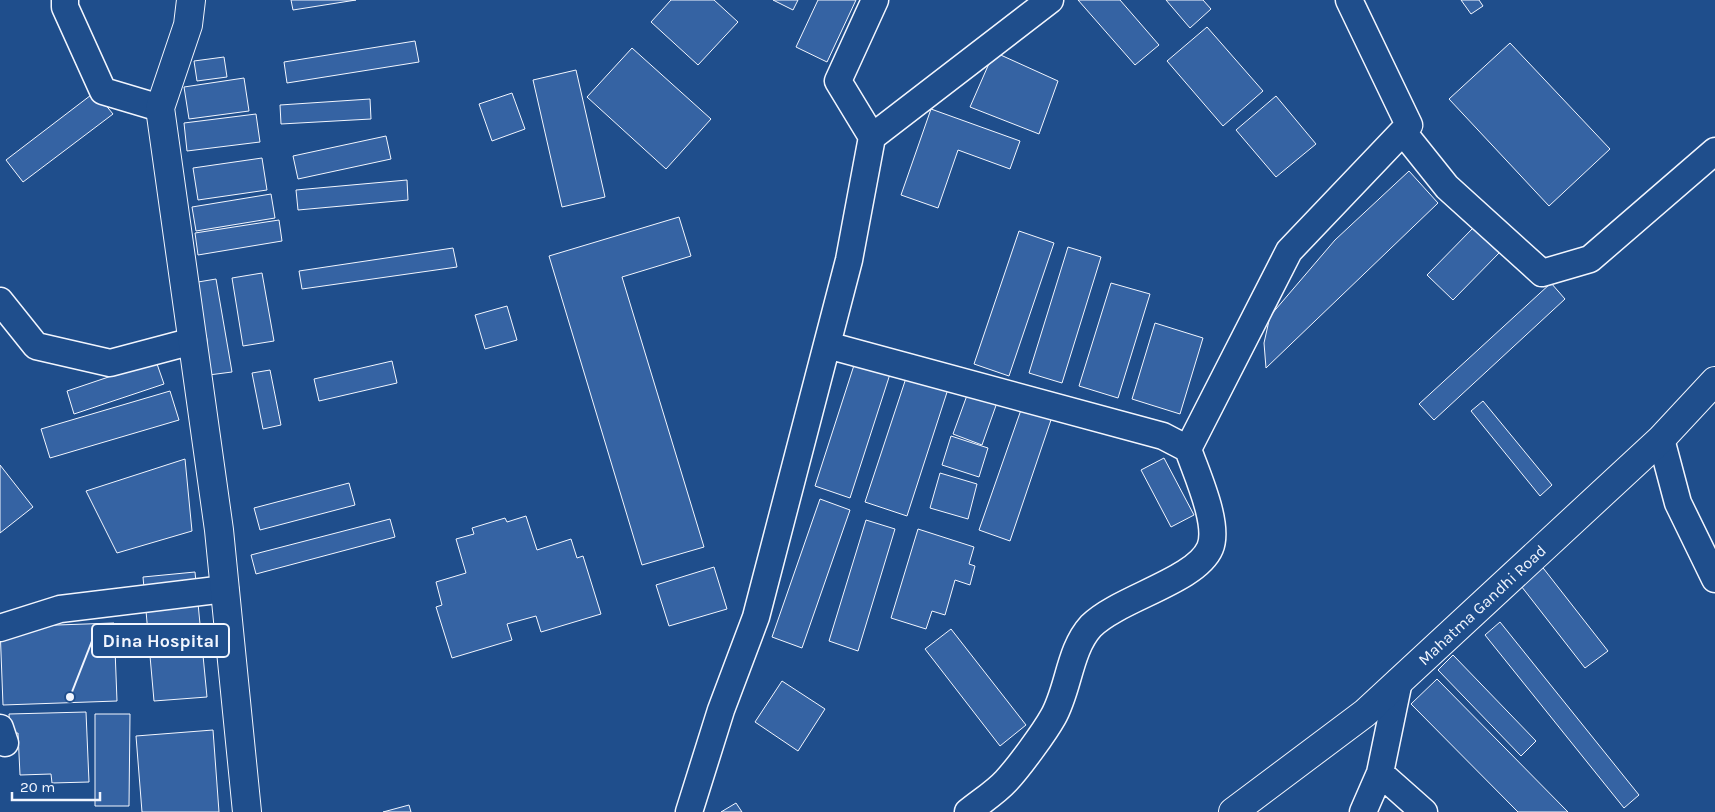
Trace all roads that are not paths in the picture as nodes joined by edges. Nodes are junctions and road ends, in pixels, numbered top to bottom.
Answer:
1 (65, 0) edge
2 (191, 0) edge
3 (875, 0) edge
4 (1050, 0) edge
5 (1349, 0) edge
6 (160, 108) junction
7 (1403, 132) junction
8 (872, 137) junction
9 (1715, 151) edge
10 (0, 301) edge
11 (193, 341) junction
12 (827, 345) junction
13 (1715, 381) edge
14 (1661, 439) junction
15 (1188, 449) junction
16 (1715, 579) edge
17 (225, 589) junction
18 (0, 628) edge
19 (1399, 681) junction
20 (1380, 773) junction
21 (247, 812) edge
22 (688, 812) edge
23 (968, 812) edge
24 (1233, 812) edge
25 (1363, 812) edge
26 (1424, 812) edge

1 - 6 street
2 - 6 street
3 - 8 street
4 - 8 street
5 - 7 street
6 - 11 street
7 - 9 street
7 - 15 street
8 - 12 street
10 - 11 street
11 - 17 street
12 - 15 street
12 - 22 street
13 - 14 street, Mahatma Gandhi Road
14 - 16 street
14 - 19 street, Mahatma Gandhi Road
15 - 23 street
17 - 18 street
17 - 21 street
19 - 20 street
19 - 24 street, Mahatma Gandhi Road
20 - 25 street
20 - 26 street

